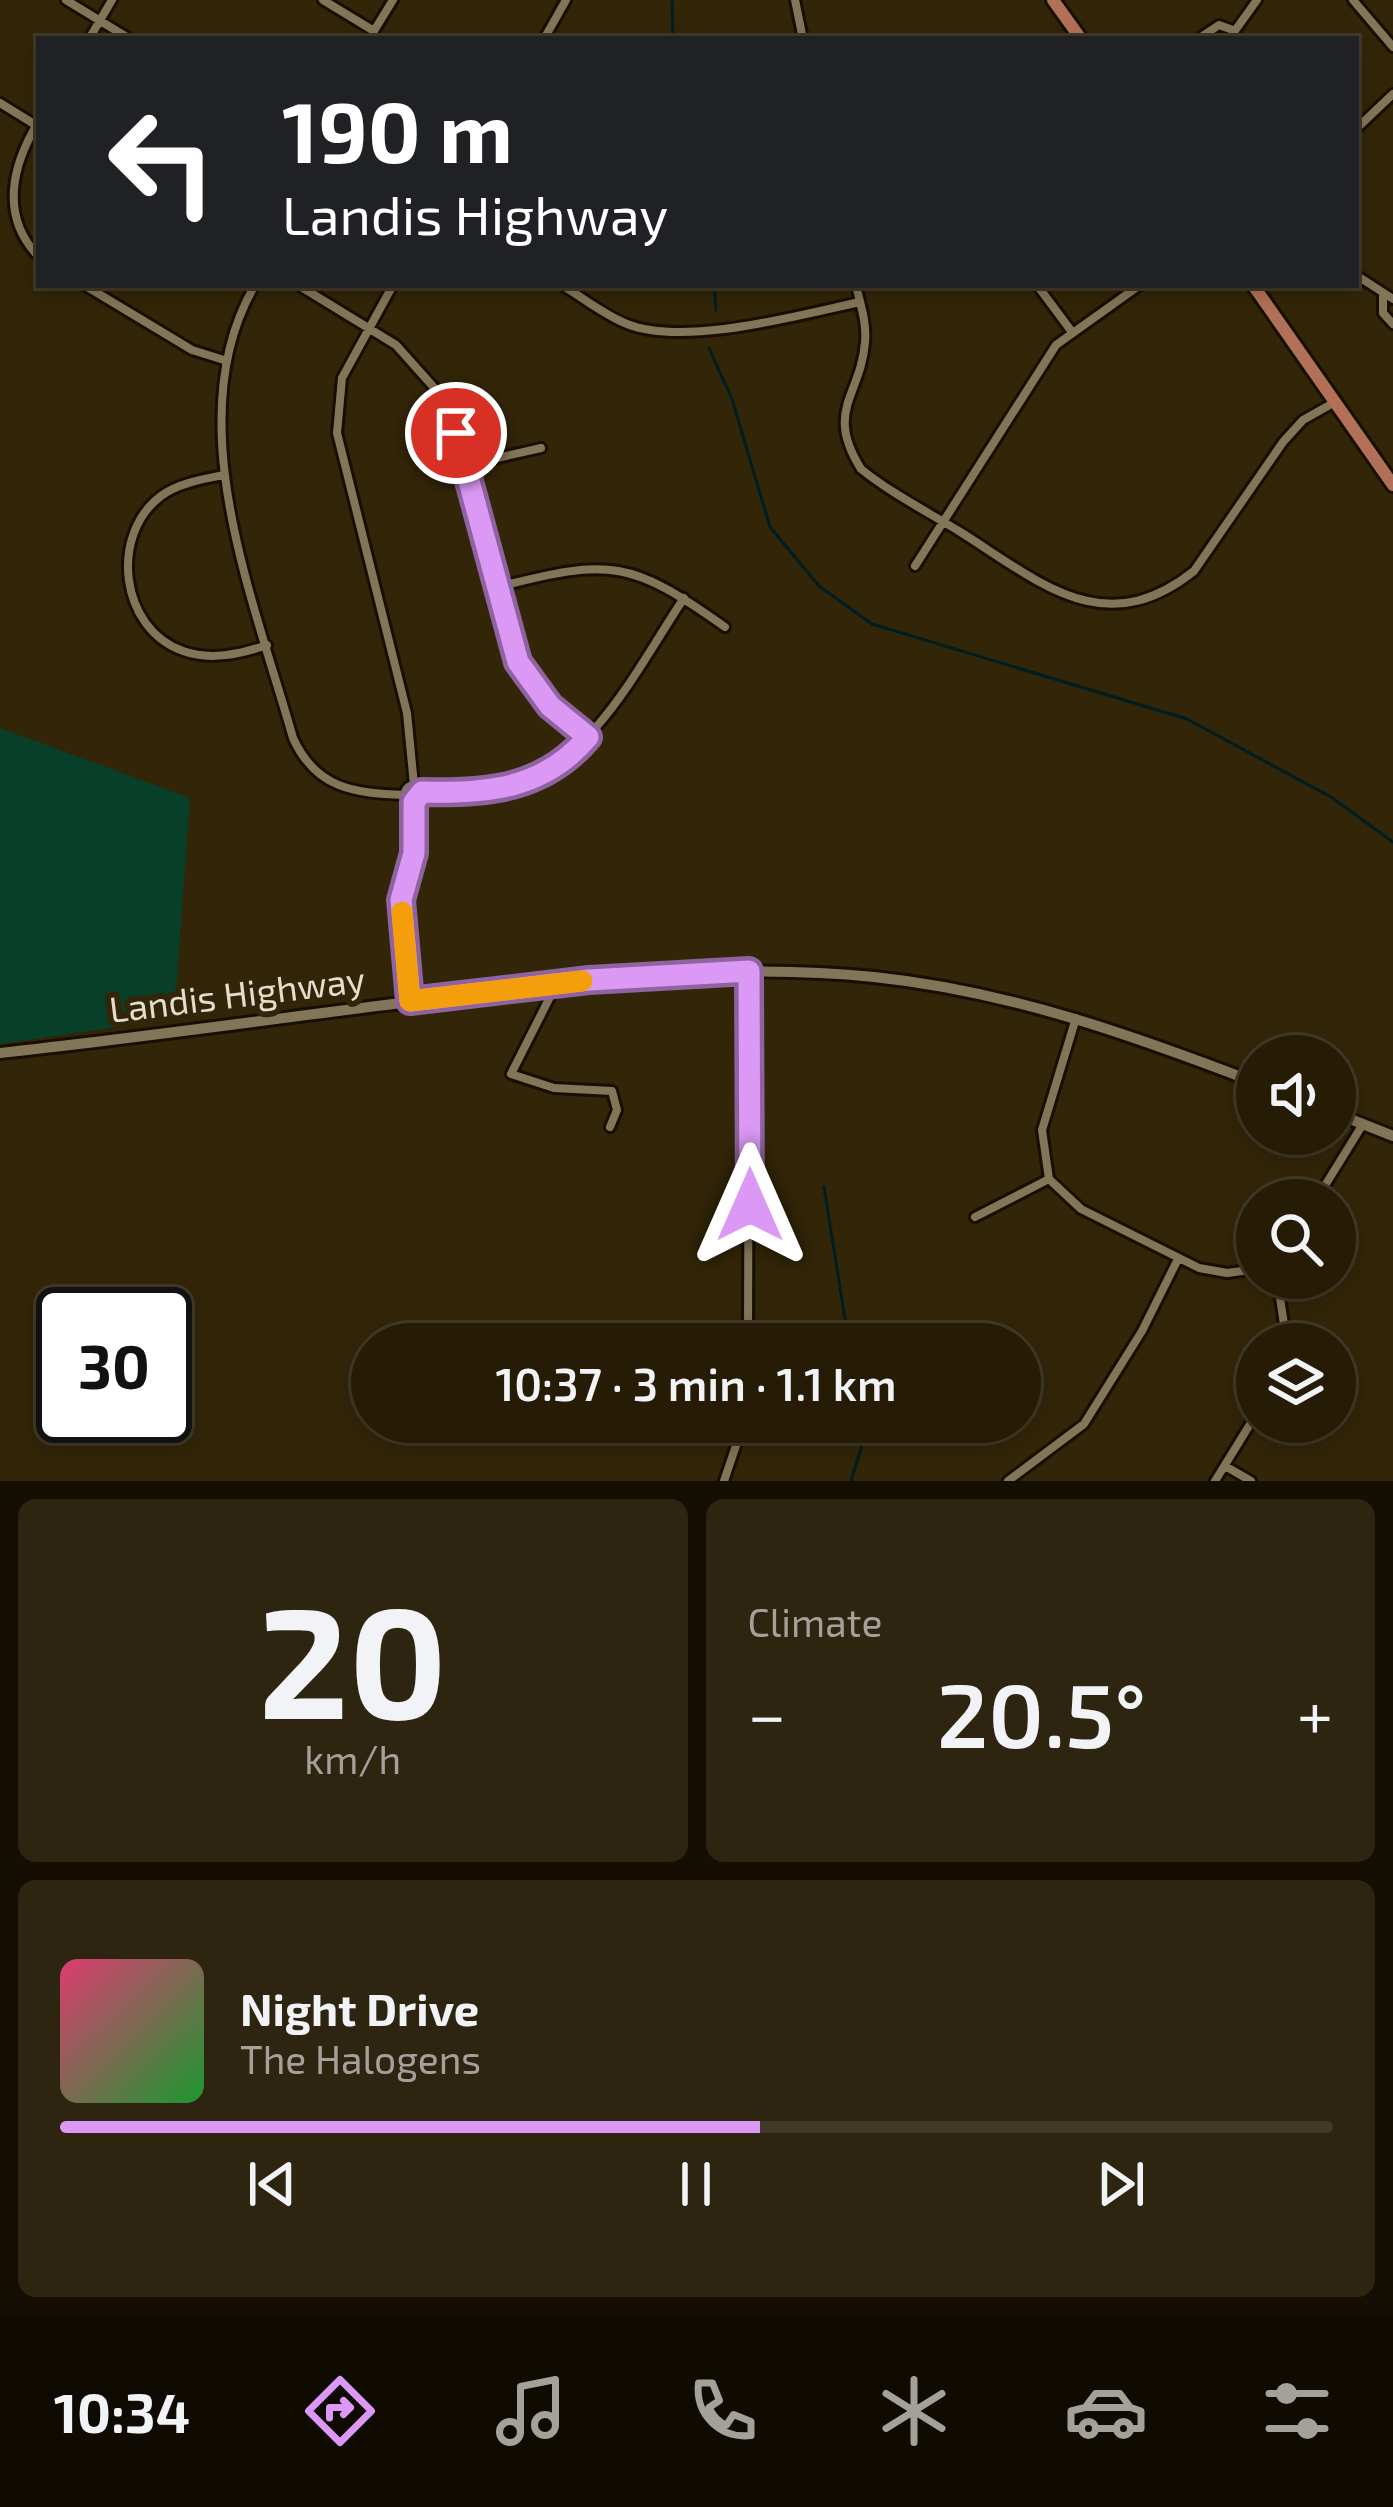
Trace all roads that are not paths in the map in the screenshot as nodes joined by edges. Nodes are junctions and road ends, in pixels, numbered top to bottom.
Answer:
1 (66, 0) edge
2 (112, 0) edge
3 (323, 0) edge
4 (393, 0) edge
5 (566, 0) edge
6 (795, 0) edge
7 (1053, 0) edge
8 (1257, 0) edge
9 (1353, 0) edge
10 (100, 21) junction
11 (1231, 34) edge
12 (372, 35) edge
13 (91, 36) edge
14 (125, 36) edge
15 (546, 36) edge
16 (802, 36) edge
17 (1079, 36) edge
18 (1202, 36) edge
19 (1393, 47) edge
20 (1393, 94) edge
21 (0, 104) edge
22 (36, 123) edge
23 (1359, 126) edge
24 (36, 127) edge
25 (36, 254) edge
26 (1359, 277) edge
27 (89, 288) edge
28 (254, 288) edge
29 (303, 288) edge
30 (391, 288) edge
31 (567, 288) edge
32 (857, 288) edge
33 (1039, 288) edge
34 (1136, 288) edge
35 (1255, 288) edge
36 (1388, 298) edge
37 (860, 302) junction
38 (1393, 324) edge
39 (366, 327) junction
40 (1072, 332) junction
41 (224, 359) junction
42 (1335, 402) junction
43 (541, 448) dead end
44 (466, 465) junction
45 (224, 476) junction
46 (1393, 485) edge
47 (943, 521) junction
48 (915, 566) dead end
49 (498, 586) junction
50 (685, 598) junction
51 (725, 627) dead end
52 (267, 644) junction
53 (588, 737) junction
54 (414, 785) junction
55 (422, 792) junction
56 (405, 795) junction
57 (414, 802) junction
58 (749, 971) junction
59 (547, 984) junction
60 (410, 1001) junction
61 (1076, 1017) junction
62 (0, 1054) edge
63 (1236, 1075) edge
64 (1356, 1121) edge
65 (1363, 1124) junction
66 (610, 1126) dead end
67 (1393, 1136) edge
68 (1049, 1179) junction
69 (1329, 1179) edge
70 (975, 1217) dead end
71 (1178, 1259) junction
72 (1236, 1270) edge
73 (748, 1323) edge
74 (737, 1443) edge
75 (1239, 1443) edge
76 (1225, 1466) junction
77 (724, 1481) edge
78 (1008, 1481) edge
79 (1216, 1481) edge
80 (1252, 1481) edge

1 - 10 street
2 - 10 street
3 - 12 street
4 - 12 street
5 - 15 street
6 - 16 street
7 - 17 main road
8 - 11 street
9 - 19 street
10 - 13 street
10 - 14 street
11 - 18 street
20 - 23 street
21 - 22 street
24 - 25 street
26 - 36 street
27 - 41 street
28 - 41 street
29 - 39 street
30 - 39 street
31 - 37 street
32 - 37 street
33 - 40 street
34 - 40 street
35 - 42 main road
36 - 38 street
37 - 47 street
39 - 44 street
39 - 54 street
40 - 47 street
41 - 45 street
42 - 46 main road
42 - 47 street
43 - 44 street
44 - 49 street
45 - 52 street
45 - 52 street
47 - 48 street
49 - 50 street
49 - 53 street
50 - 51 street
50 - 53 street
52 - 56 street
53 - 55 street
54 - 55 street
54 - 56 street
55 - 57 street
56 - 57 street
57 - 60 street
58 - 59 main road, Landis Highway
58 - 61 main road, Landis Highway
58 - 73 street
59 - 60 main road, Landis Highway
59 - 66 street
60 - 62 main road, Landis Highway
61 - 63 main road, Landis Highway
61 - 68 street
64 - 65 main road
65 - 67 main road
65 - 69 street
68 - 70 street
68 - 71 street
71 - 72 street
71 - 78 street
74 - 77 street
75 - 76 street
76 - 79 street
76 - 80 street

